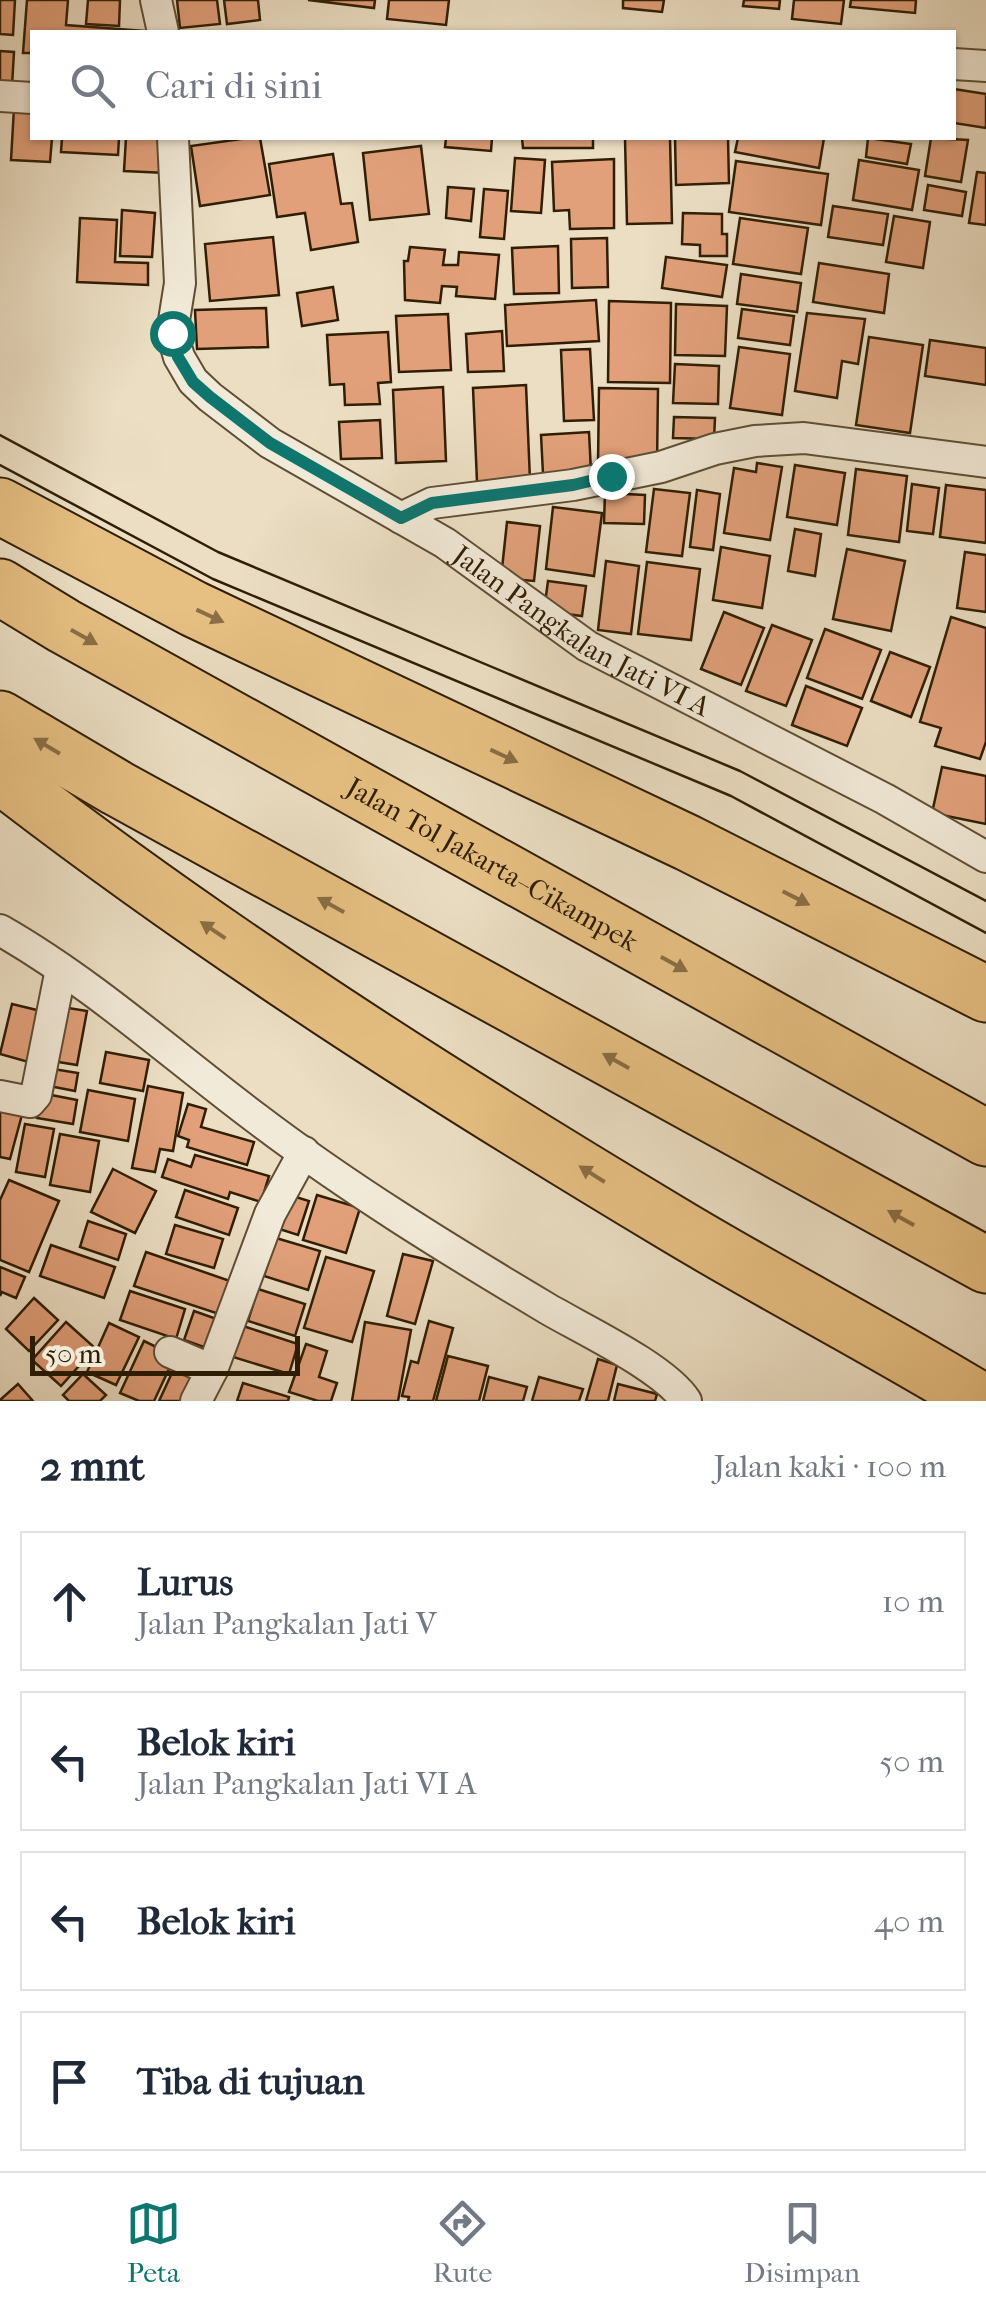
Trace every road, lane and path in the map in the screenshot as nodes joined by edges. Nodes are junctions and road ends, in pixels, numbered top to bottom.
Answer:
1 (156, 0) edge
2 (163, 30) edge
3 (956, 64) edge
4 (986, 66) edge
5 (0, 96) edge
6 (30, 98) edge
7 (174, 140) edge
8 (986, 462) edge
9 (0, 506) edge
10 (401, 518) junction
11 (0, 587) edge
12 (0, 719) edge
13 (0, 775) edge
14 (986, 857) edge
15 (0, 930) edge
16 (60, 969) junction
17 (986, 994) edge
18 (0, 1096) edge
19 (986, 1138) edge
20 (304, 1152) junction
21 (986, 1265) edge
22 (170, 1352) dead end
23 (212, 1370) junction
24 (196, 1401) edge
25 (686, 1401) edge
26 (981, 1401) edge

1 - 2 street
3 - 4 street
5 - 6 street
7 - 10 street, Jalan Pangkalan Jati VI A
8 - 10 street
9 -> 17 highway
10 - 14 street, Jalan Pangkalan Jati VI A
11 -> 19 highway, Jalan Tol Jakarta–Cikampek
21 -> 12 highway
26 -> 13 highway
15 - 16 street
16 - 18 street
16 - 20 street
20 - 23 street
20 - 25 street
22 - 23 street
23 - 24 street

